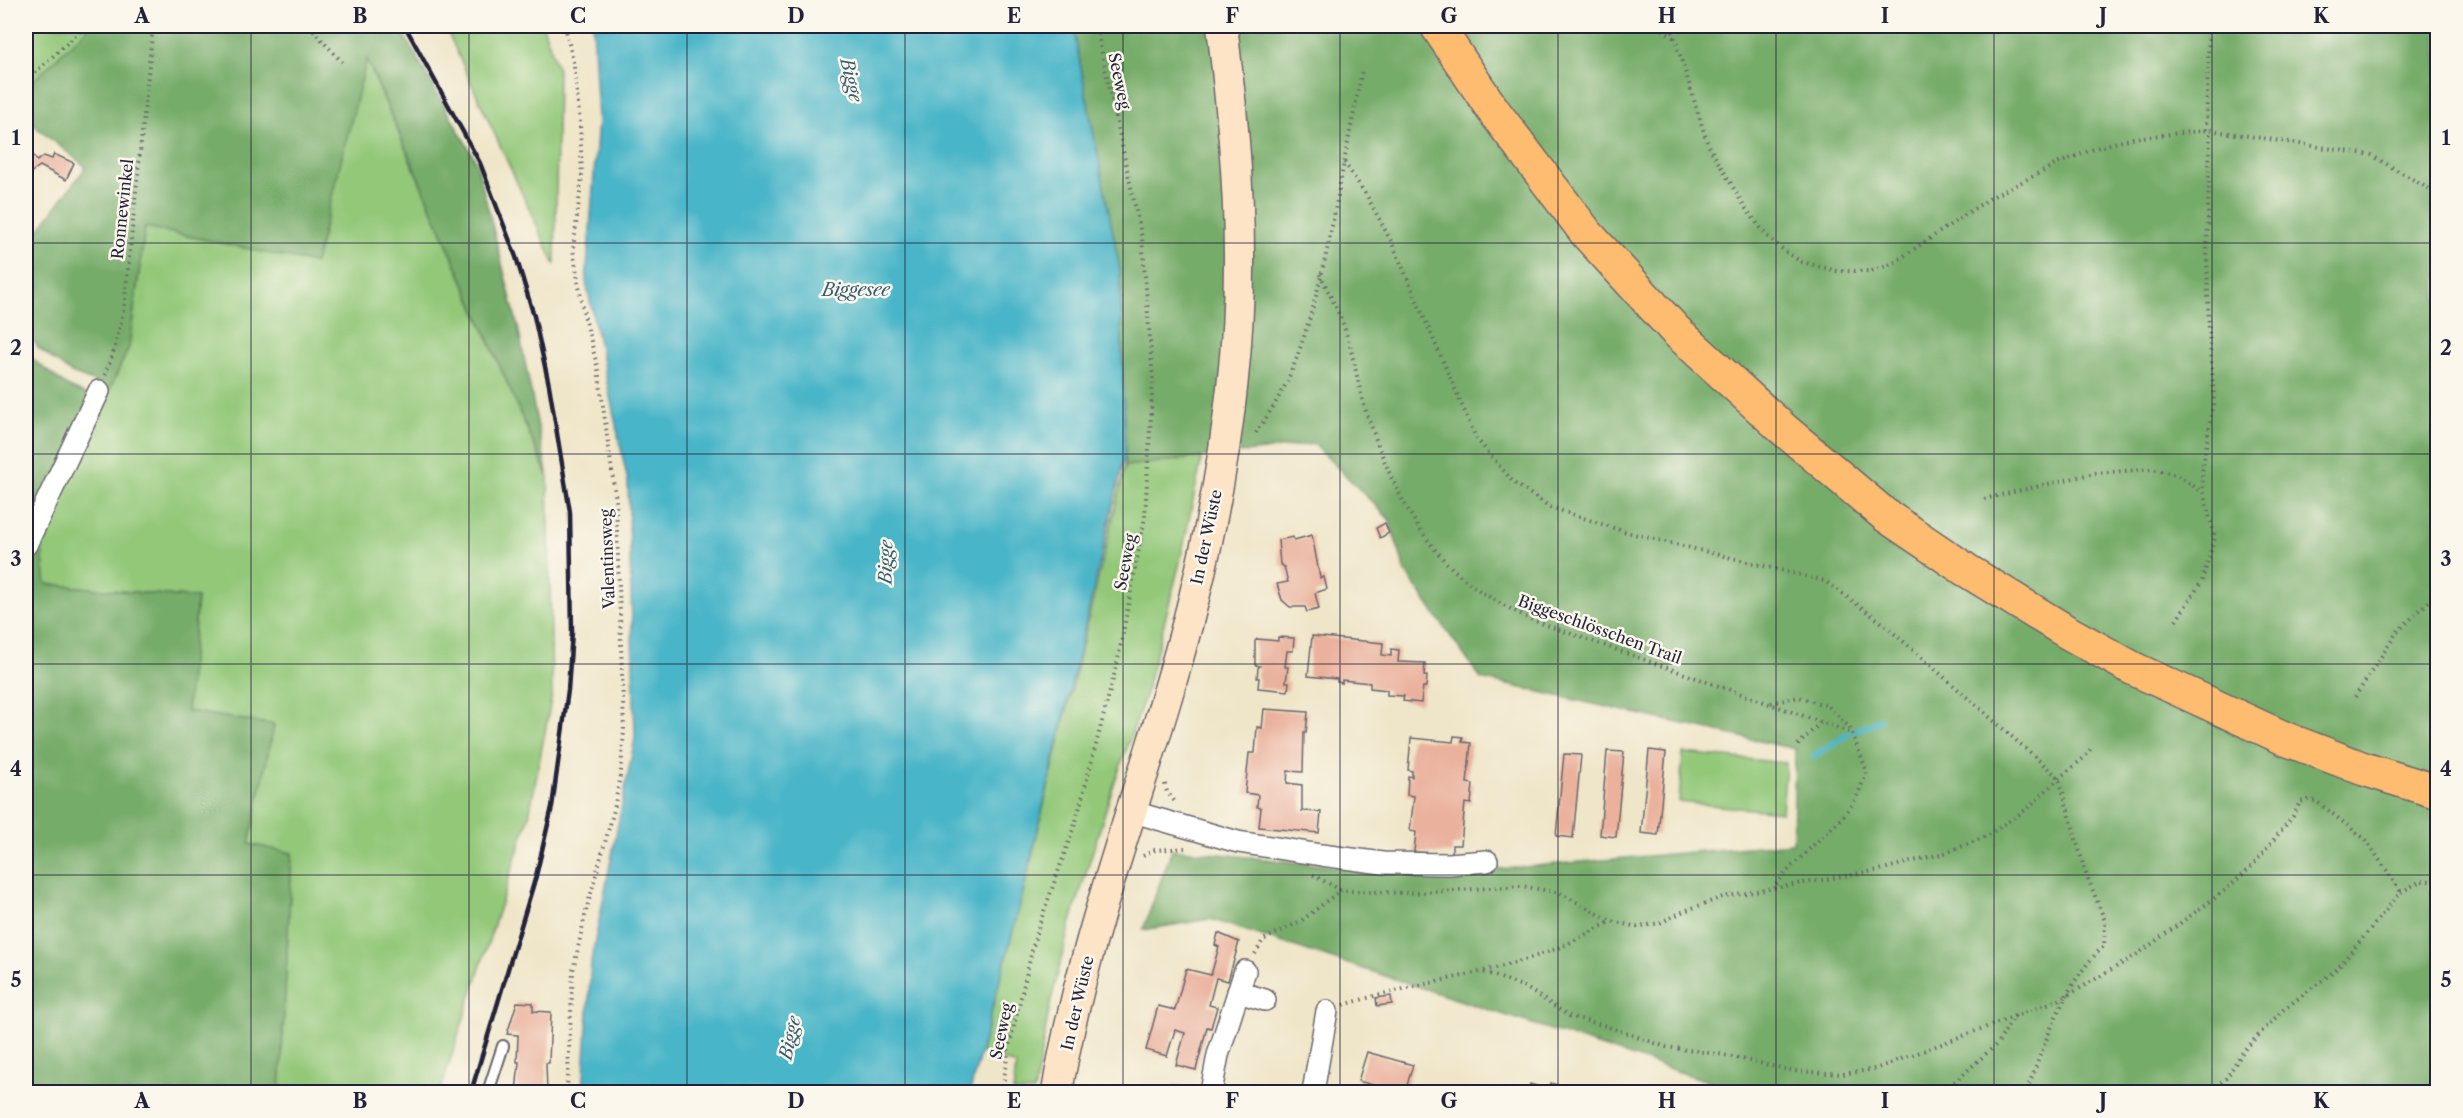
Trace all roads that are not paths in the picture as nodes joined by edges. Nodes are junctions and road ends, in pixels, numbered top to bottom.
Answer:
1 (1222, 26) edge
2 (1437, 26) edge
3 (99, 391) road end
4 (26, 545) edge
5 (2438, 792) edge
6 (1130, 811) junction
7 (1487, 861) dead end
8 (1245, 971) road end
9 (1238, 992) junction
10 (1265, 1000) dead end
11 (1327, 1011) road end
12 (503, 1046) dead end
13 (489, 1092) edge
14 (1057, 1092) edge
15 (1211, 1092) edge
16 (1313, 1092) edge

1 - 6 main road, In der Wüste
2 - 5 main road
3 - 4 street
6 - 7 street
6 - 14 main road, In der Wüste
8 - 9 street
9 - 10 street
9 - 15 street
11 - 16 street
12 - 13 lane

